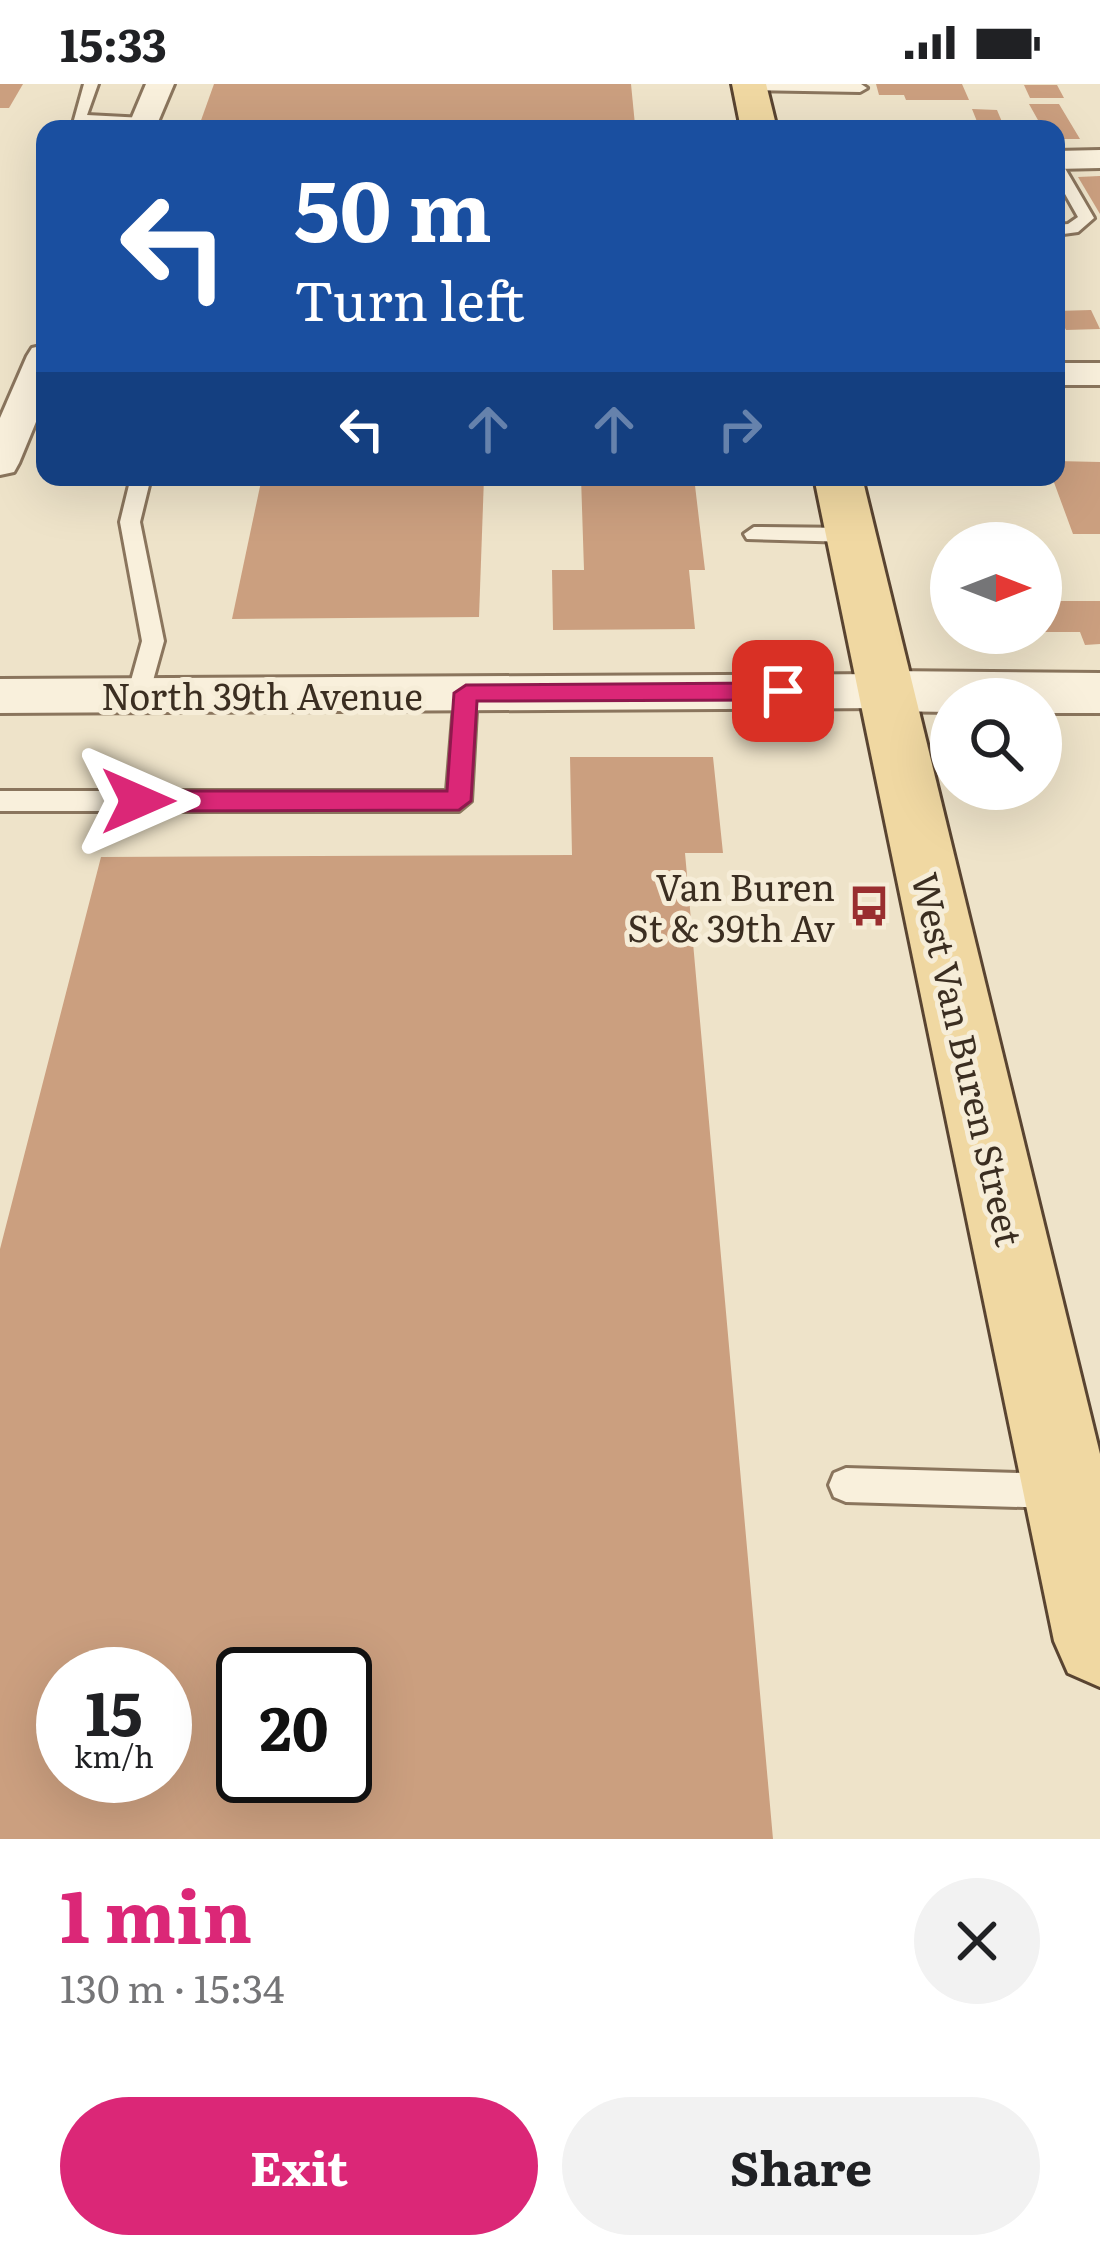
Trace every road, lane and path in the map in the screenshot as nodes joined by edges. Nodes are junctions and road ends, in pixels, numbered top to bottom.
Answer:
1 (91, 84) edge
2 (160, 84) edge
3 (749, 85) edge
4 (860, 88) dead end
5 (91, 120) edge
6 (144, 120) edge
7 (757, 120) edge
8 (1100, 159) edge
9 (1065, 161) edge
10 (1065, 179) edge
11 (1065, 229) edge
12 (1065, 374) edge
13 (1100, 374) edge
14 (36, 383) edge
15 (0, 463) edge
16 (139, 486) edge
17 (840, 486) edge
18 (754, 534) dead end
19 (851, 535) junction
20 (886, 691) junction
21 (466, 693) junction
22 (1100, 693) edge
23 (138, 695) junction
24 (0, 696) edge
25 (0, 801) edge
26 (846, 1485) dead end
27 (1066, 1492) junction
28 (1100, 1641) edge

1 - 5 lane
2 - 6 street
3 - 4 lane
3 - 7 main road
8 - 9 street
10 - 11 lane
12 - 13 street
14 - 15 street
16 - 23 lane
17 - 19 main road, West Van Buren Street
18 - 19 lane
19 - 20 main road, West Van Buren Street
20 - 21 street, North 39th Avenue
20 - 22 street, North 39th Avenue
20 - 27 main road, West Van Buren Street
21 - 23 street, North 39th Avenue
21 - 25 lane
23 - 24 street, North 39th Avenue
26 - 27 lane
27 - 28 main road, West Van Buren Street

